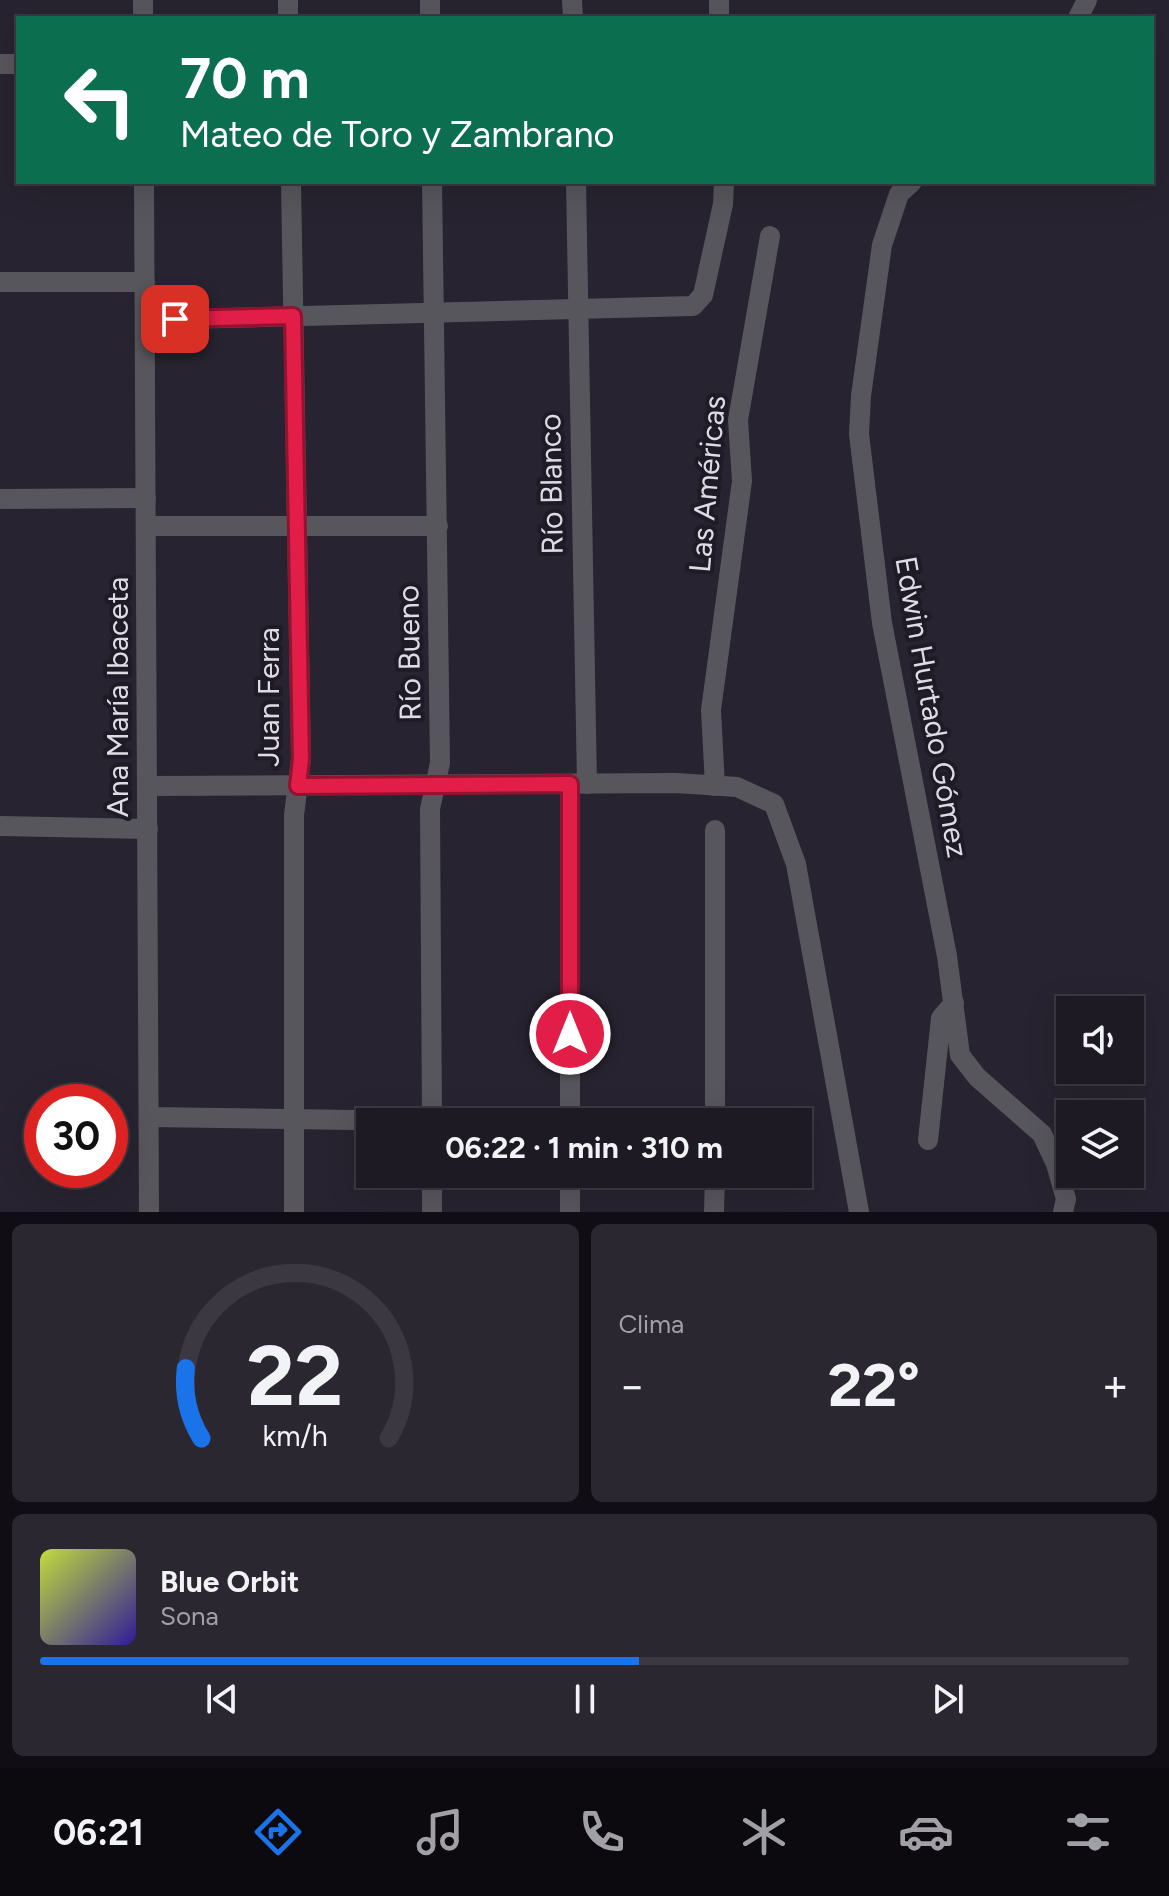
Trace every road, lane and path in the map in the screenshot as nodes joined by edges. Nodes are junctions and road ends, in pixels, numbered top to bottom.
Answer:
1 (144, 184) edge
2 (291, 184) edge
3 (432, 184) edge
4 (576, 184) edge
5 (724, 184) edge
6 (910, 184) edge
7 (770, 236) dead end
8 (0, 282) edge
9 (145, 282) junction
10 (578, 309) junction
11 (434, 312) junction
12 (293, 316) junction
13 (145, 320) junction
14 (146, 498) junction
15 (0, 499) edge
16 (146, 526) junction
17 (297, 526) junction
18 (438, 526) junction
19 (579, 784) junction
20 (436, 785) junction
21 (148, 786) junction
22 (298, 786) junction
23 (715, 786) junction
24 (0, 826) edge
25 (148, 829) junction
26 (715, 830) dead end
27 (954, 1003) junction
28 (432, 1108) edge
29 (570, 1108) edge
30 (715, 1108) edge
31 (149, 1117) junction
32 (294, 1119) junction
33 (356, 1120) edge
34 (928, 1140) dead end
35 (432, 1188) edge
36 (570, 1188) edge
37 (715, 1188) edge
38 (149, 1212) edge
39 (294, 1212) edge
40 (432, 1212) edge
41 (570, 1212) edge
42 (714, 1212) edge
43 (859, 1212) edge
44 (1063, 1212) edge

1 - 9 street, Ana María Ibaceta
2 - 12 street, Juan Ferra
3 - 11 street, Río Bueno
4 - 10 street, Río Blanco
5 - 10 street
6 - 27 street, Edwin Hurtado Gómez
7 - 23 street, Las Américas
8 - 9 street
9 - 13 street, Ana María Ibaceta
10 - 11 street
10 - 19 street, Río Blanco
11 - 12 street
11 - 18 street, Río Bueno
12 - 13 street
12 - 17 street, Juan Ferra
13 - 14 street, Ana María Ibaceta
14 - 15 street
14 - 16 street, Ana María Ibaceta
16 - 17 street
16 - 21 street, Ana María Ibaceta
17 - 18 street
17 - 22 street, Juan Ferra
18 - 20 street, Río Bueno
19 - 20 street
19 - 23 street
19 - 29 street, Río Blanco
20 - 22 street
20 - 28 street, Río Bueno
21 - 22 street
21 - 25 street, Ana María Ibaceta
22 - 32 street, Juan Ferra
23 - 43 street
24 - 25 street
25 - 31 street, Ana María Ibaceta
26 - 30 street
27 - 34 street
27 - 44 street, Edwin Hurtado Gómez
31 - 32 street
31 - 38 street, Ana María Ibaceta
32 - 33 street
32 - 39 street, Juan Ferra
35 - 40 street
36 - 41 street
37 - 42 street

